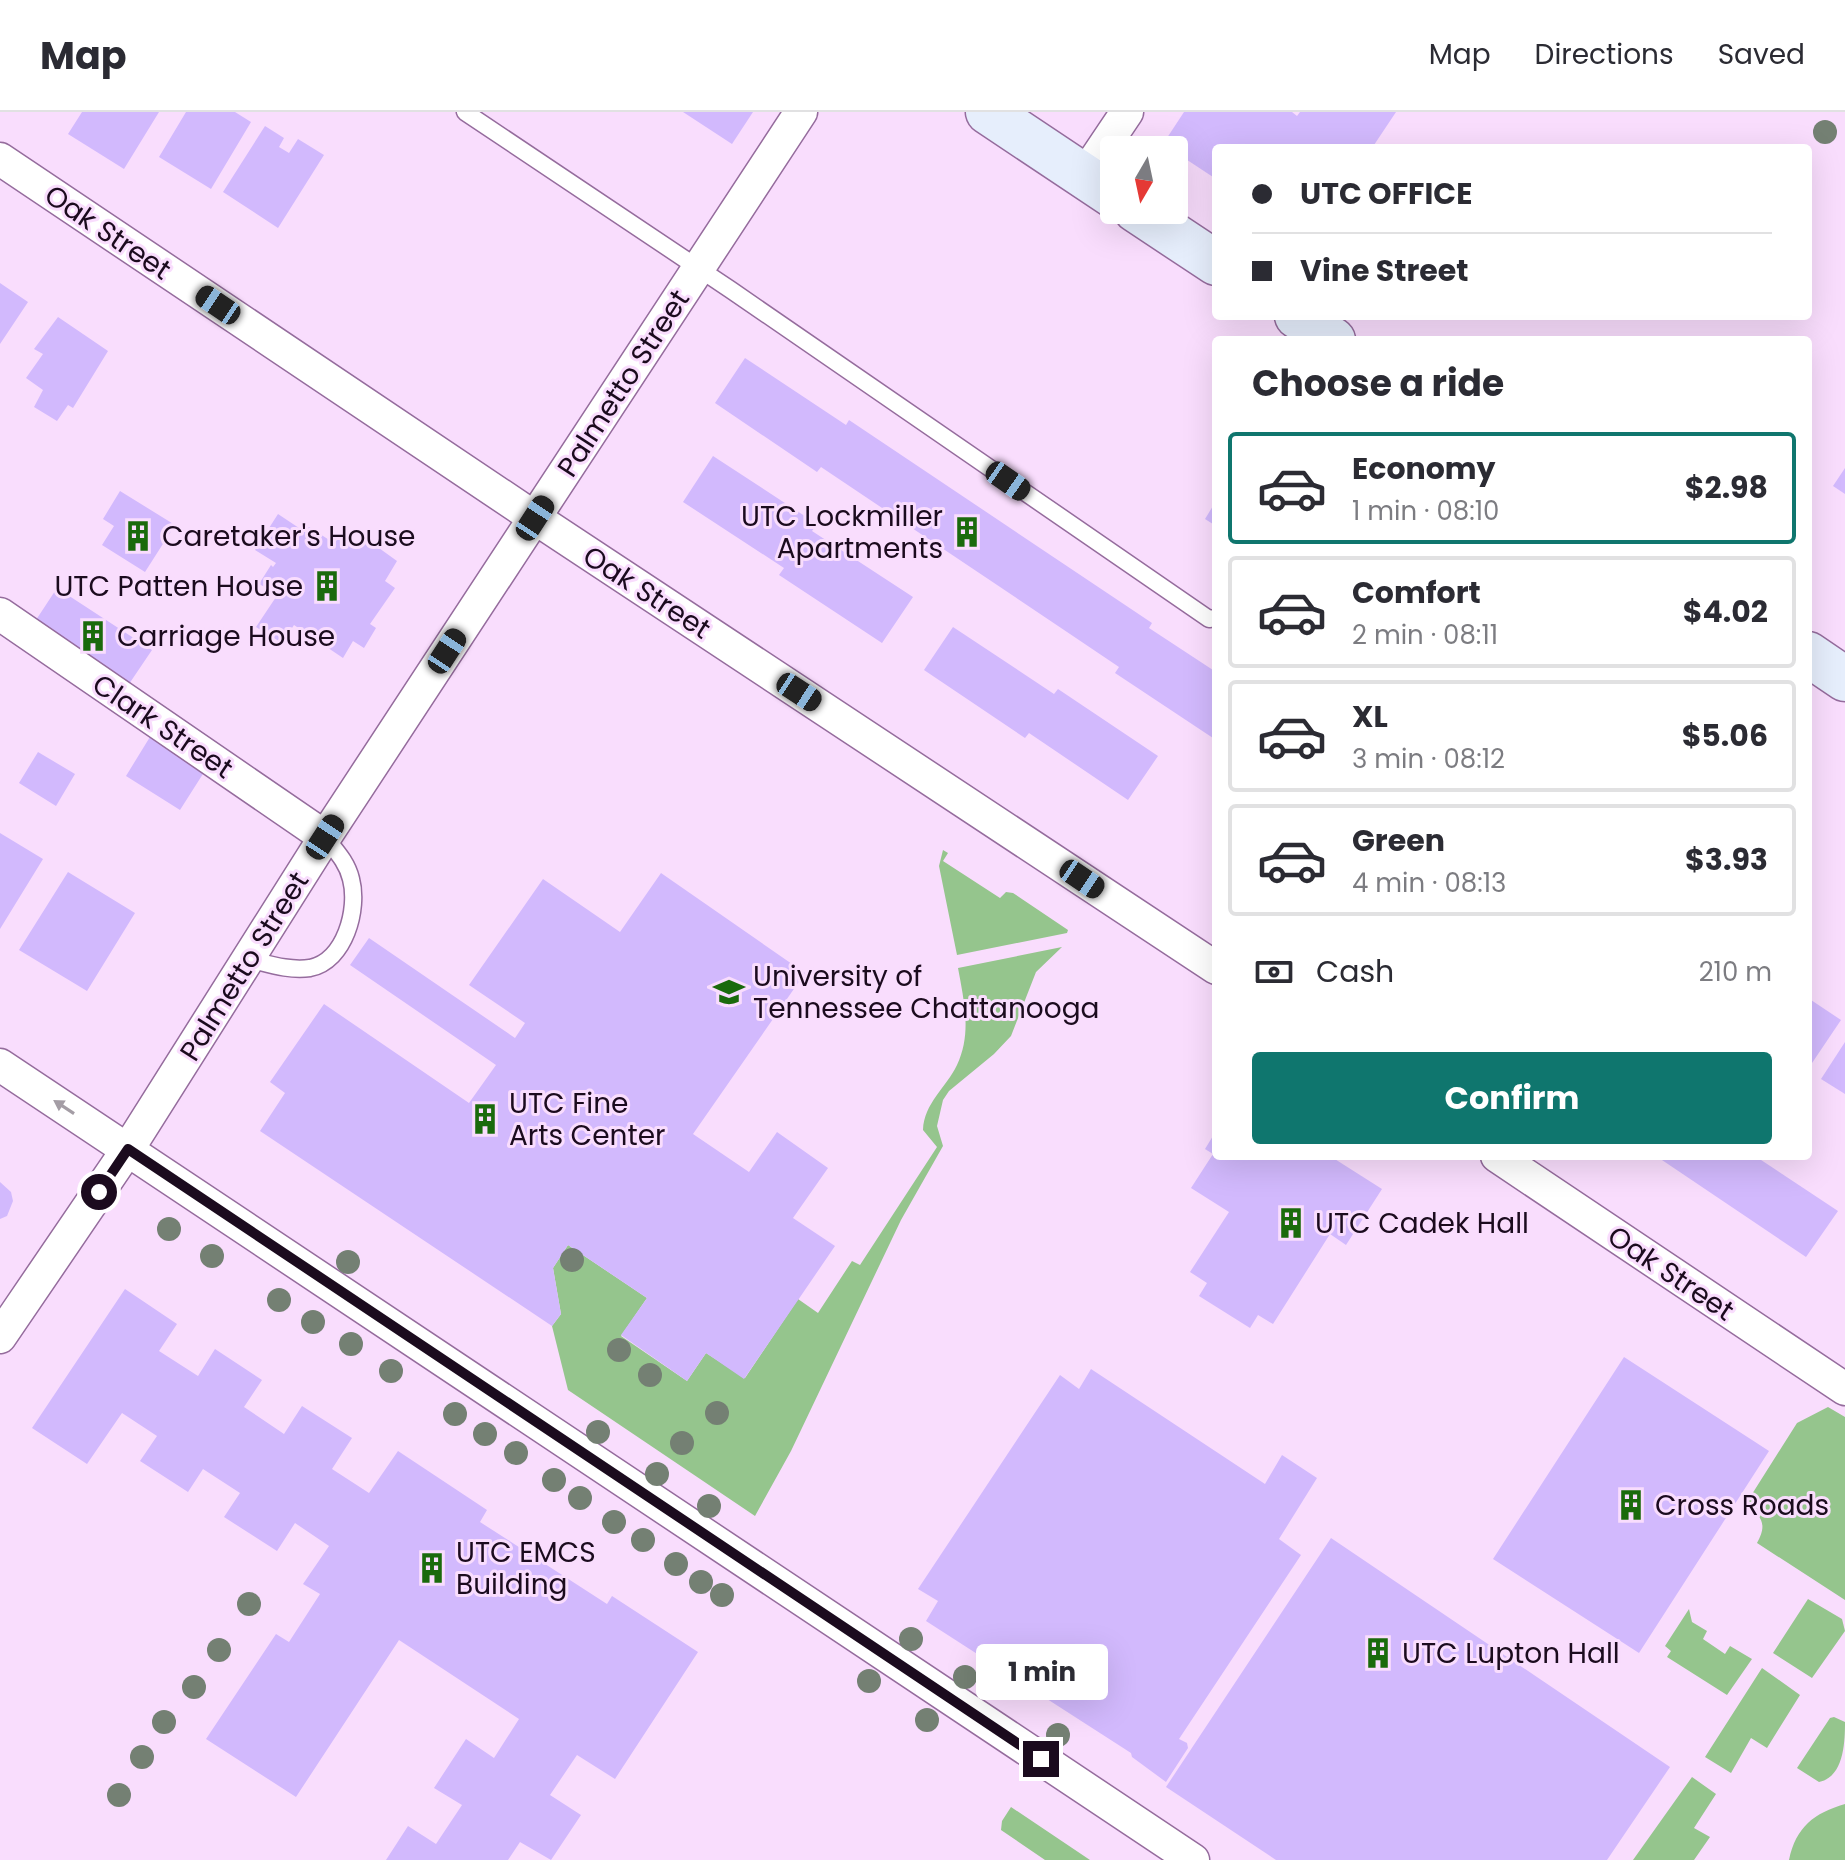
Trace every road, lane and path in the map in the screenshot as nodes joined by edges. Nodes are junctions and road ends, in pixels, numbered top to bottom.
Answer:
1 (465, 112) edge
2 (801, 112) edge
3 (988, 112) edge
4 (1127, 112) edge
5 (0, 159) edge
6 (1099, 186) edge
7 (1157, 224) edge
8 (1212, 260) edge
9 (699, 268) junction
10 (1303, 320) edge
11 (1327, 336) edge
12 (535, 518) junction
13 (0, 614) edge
14 (1212, 619) edge
15 (1812, 657) edge
16 (1845, 679) edge
17 (325, 837) junction
18 (248, 959) junction
19 (1212, 965) edge
20 (0, 1065) edge
21 (128, 1149) junction
22 (1503, 1160) edge
23 (0, 1337) edge
24 (1845, 1389) edge
25 (1193, 1860) edge

1 - 9 lane
2 - 9 street, Palmetto Street
3 - 6 main road
4 - 6 street
5 - 12 street, Oak Street
7 - 8 main road
9 - 12 street, Palmetto Street
9 - 14 lane
10 - 11 main road
12 - 17 street, Palmetto Street
12 - 19 street, Oak Street
13 - 17 street, Clark Street
15 - 16 main road
17 - 18 street, Palmetto Street
17 - 18 lane
18 - 21 street, Palmetto Street
21 -> 20 street
21 - 23 street, Palmetto Street
21 - 25 street
22 - 24 street, Oak Street

